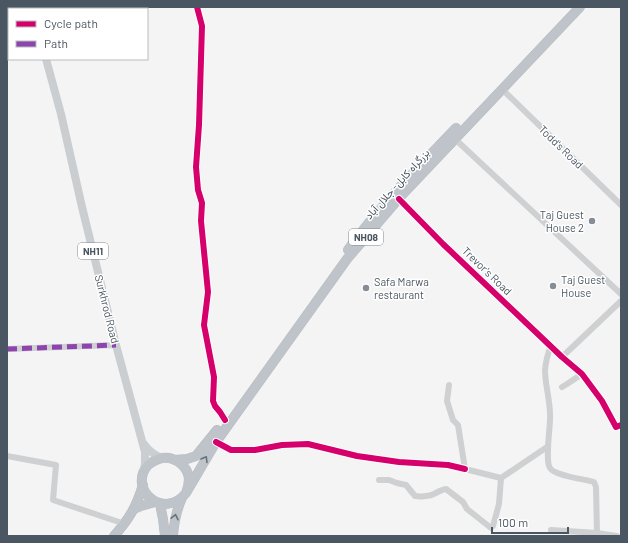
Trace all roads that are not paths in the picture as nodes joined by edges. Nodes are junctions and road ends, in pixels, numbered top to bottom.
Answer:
1 (197, 7) edge
2 (572, 7) edge
3 (580, 7) edge
4 (46, 60) edge
5 (502, 89) junction
6 (455, 139) junction
7 (399, 199) junction
8 (621, 205) edge
9 (621, 294) edge
10 (621, 302) edge
11 (116, 345) junction
12 (551, 346) junction
13 (7, 349) edge
14 (562, 357) junction
15 (582, 374) junction
16 (449, 385) dead end
17 (562, 387) dead end
18 (224, 420) junction
19 (621, 425) edge
20 (142, 442) junction
21 (216, 442) junction
22 (547, 447) junction
23 (7, 456) edge
24 (162, 458) junction
25 (175, 460) junction
26 (465, 469) junction
27 (144, 473) junction
28 (501, 478) junction
29 (379, 480) dead end
30 (143, 485) junction
31 (184, 495) junction
32 (157, 503) junction
33 (134, 509) junction
34 (125, 524) junction
35 (551, 530) dead end
36 (597, 533) junction
37 (114, 536) edge
38 (165, 536) edge
39 (173, 536) edge
40 (617, 536) edge

1 - 18 street
2 - 18 highway, بزرگراه کابل- جلال آباد / NH08
3 - 5 highway, بزرگراه کابل- جلال آباد / NH08
4 - 11 main road, Surkhrod Road / NH11
5 - 6 highway, بزرگراه کابل- جلال آباد / NH08
5 - 8 street, Todd's Road
6 - 7 highway, بزرگراه کابل- جلال آباد / NH08
6 - 9 street
7 - 12 street, Trevor's Road
7 - 21 highway, بزرگراه کابل- جلال آباد / NH08
10 - 14 street
11 - 13 street
11 - 20 main road, Surkhrod Road / NH11
12 - 14 street, Trevor's Road
12 - 22 street
14 - 15 street, Trevor's Road
15 - 17 street
15 - 19 street, Trevor's Road
16 - 26 street
18 - 25 highway, بزرگراه کابل- جلال آباد / NH08
20 - 24 main road
20 - 27 main road, Surkhrod Road / NH11
21 - 26 street
31 -> 21 highway, بزرگراه کابل- جلال آباد / NH08
22 - 28 street
22 - 36 street
23 - 34 street
24 - 25 highway, بزرگراه کابل- جلال آباد / NH08
24 - 27 highway
25 - 31 highway, بزرگراه کابل- جلال آباد / NH08
26 - 28 street
27 - 30 highway
28 - 29 street
30 - 32 highway
30 - 33 highway
31 - 32 highway
39 -> 31 highway, بزرگراه کابل- جلال آباد / NH08
32 - 33 highway
32 - 38 highway
33 - 34 highway
34 - 37 highway
35 - 36 street
36 - 40 street

